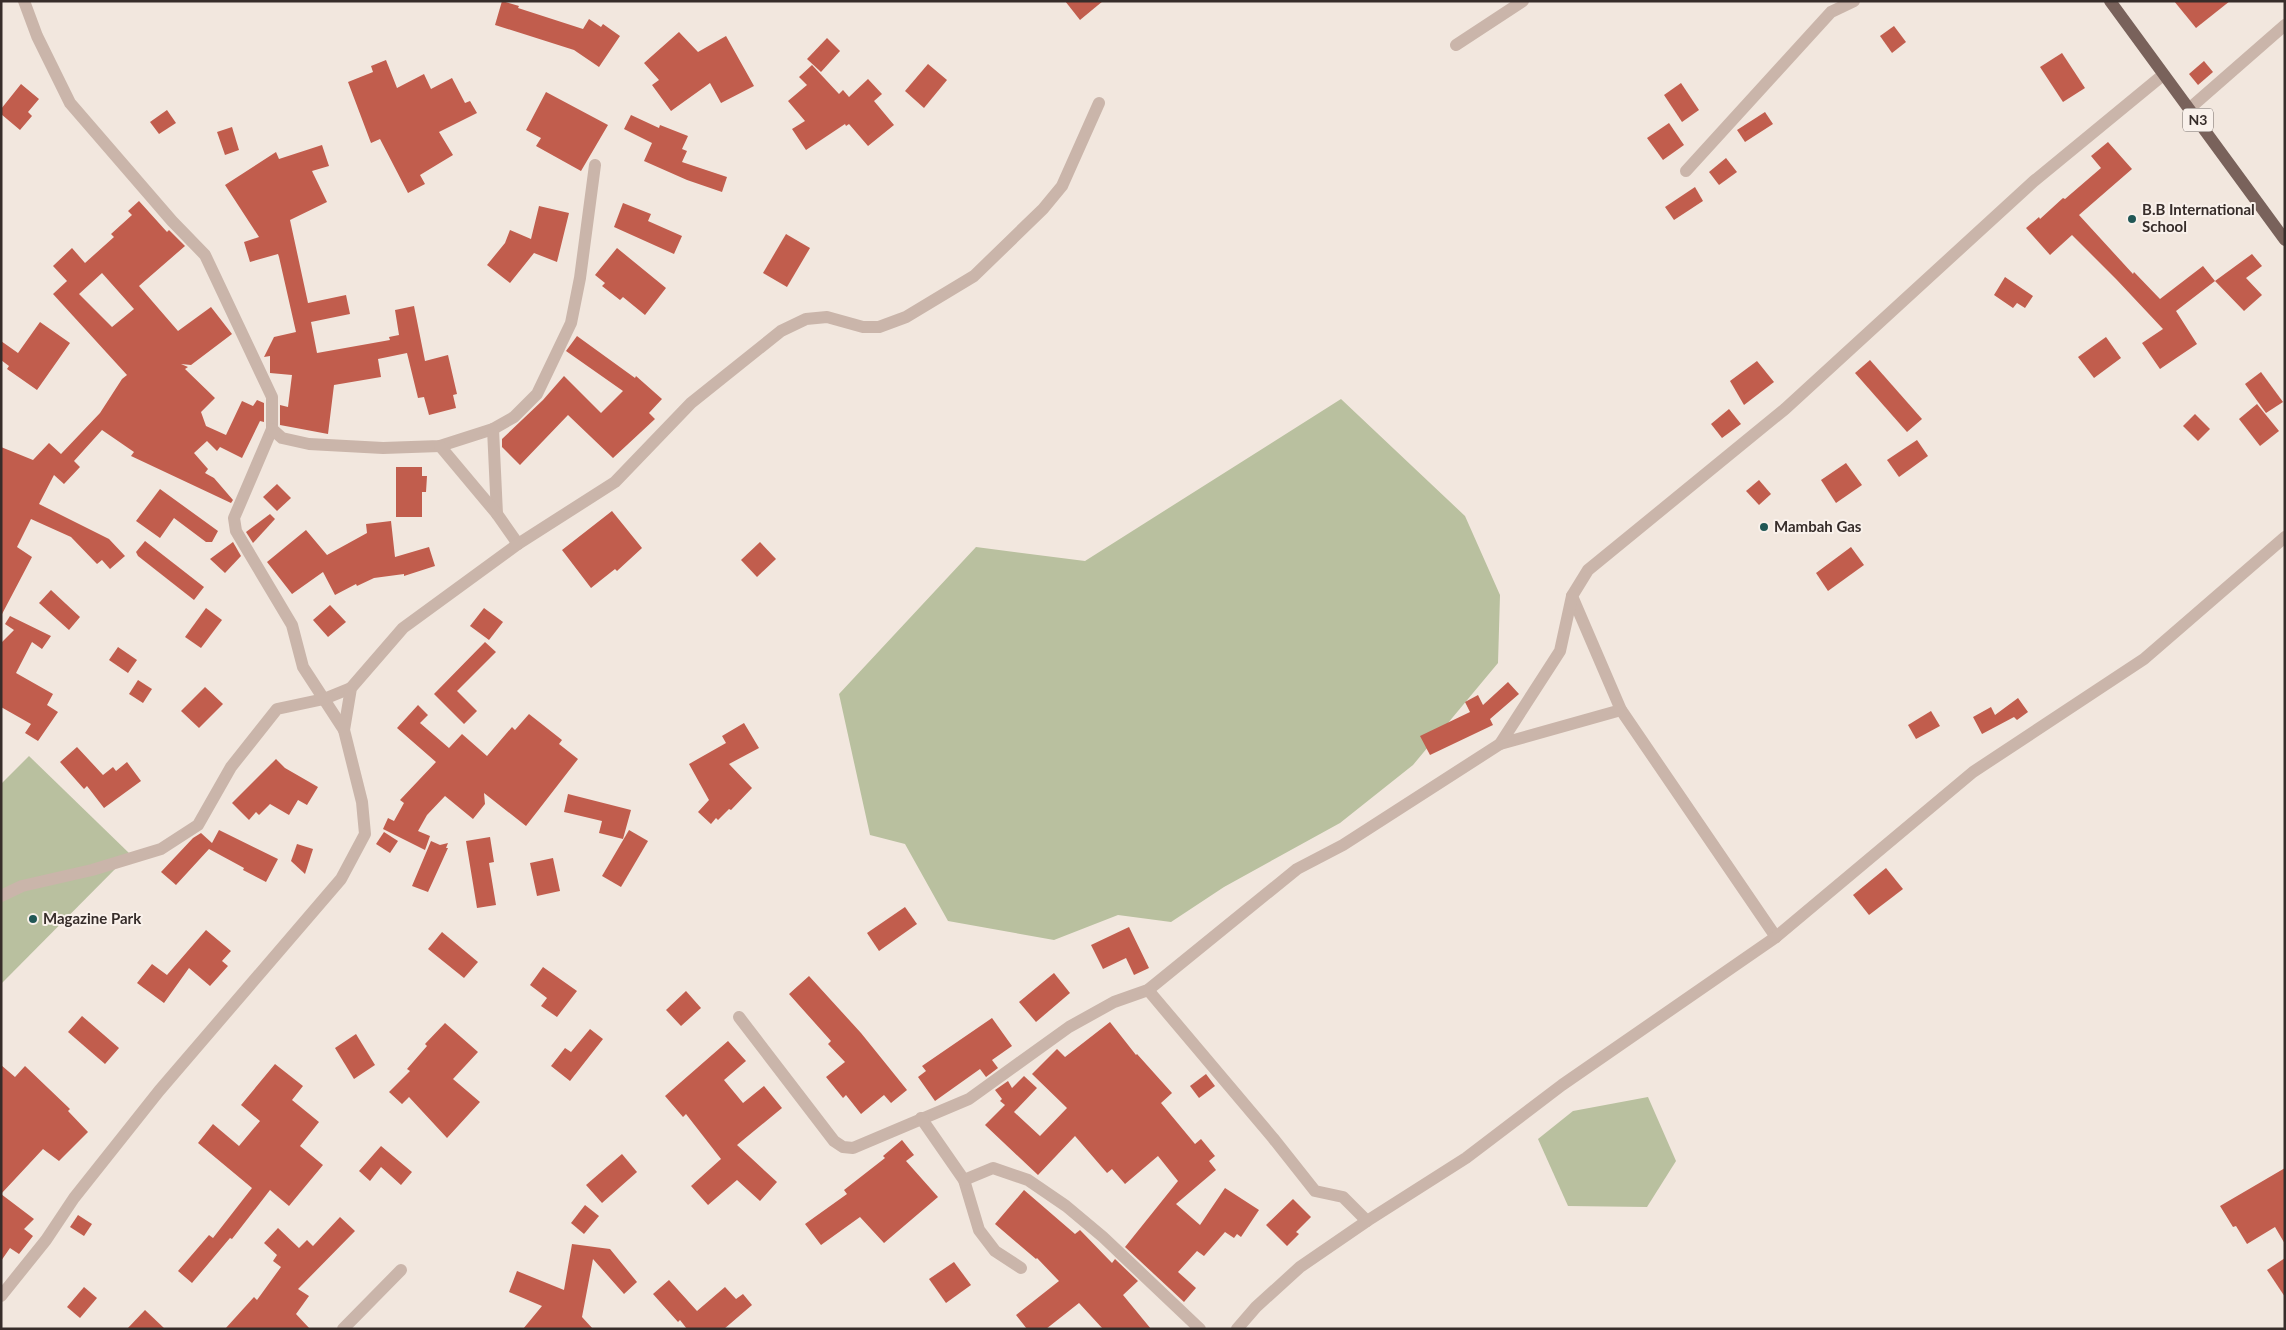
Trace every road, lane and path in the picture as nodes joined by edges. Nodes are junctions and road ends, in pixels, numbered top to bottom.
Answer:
1 (24, 1) edge
2 (1523, 1) edge
3 (1854, 1) edge
4 (2110, 1) edge
5 (2285, 25) edge
6 (1456, 45) dead end
7 (2163, 75) junction
8 (1099, 103) dead end
9 (2190, 108) junction
10 (595, 165) dead end
11 (1686, 171) dead end
12 (2285, 240) edge
13 (272, 429) junction
14 (492, 429) junction
15 (440, 446) junction
16 (497, 514) junction
17 (2285, 537) edge
18 (518, 544) junction
19 (1572, 596) junction
20 (351, 688) junction
21 (324, 699) junction
22 (1621, 710) junction
23 (344, 730) junction
24 (1500, 744) junction
25 (1, 896) edge
26 (1776, 937) junction
27 (1148, 990) junction
28 (739, 1017) dead end
29 (921, 1118) junction
30 (964, 1180) junction
31 (1367, 1221) junction
32 (1021, 1268) dead end
33 (401, 1270) dead end
34 (1, 1296) edge
35 (343, 1329) edge
36 (1200, 1329) edge
37 (1237, 1329) edge

1 - 13 street
2 - 6 street
3 - 11 street
4 - 7 main road, N3
5 - 9 street
7 - 9 main road, N3
7 - 19 street
8 - 18 street
9 - 12 main road, N3
10 - 14 street
13 - 15 street
13 - 21 street
14 - 15 street
14 - 16 street
15 - 16 street
16 - 18 street
17 - 26 street
18 - 20 street
19 - 22 street
19 - 24 street
20 - 21 street
20 - 23 street
21 - 23 street
21 - 25 street
22 - 24 street
22 - 26 street
23 - 34 street
24 - 27 street
26 - 31 street
27 - 29 street
27 - 31 street
28 - 29 street
29 - 30 street
30 - 32 street
30 - 36 street
31 - 37 street
33 - 35 street

